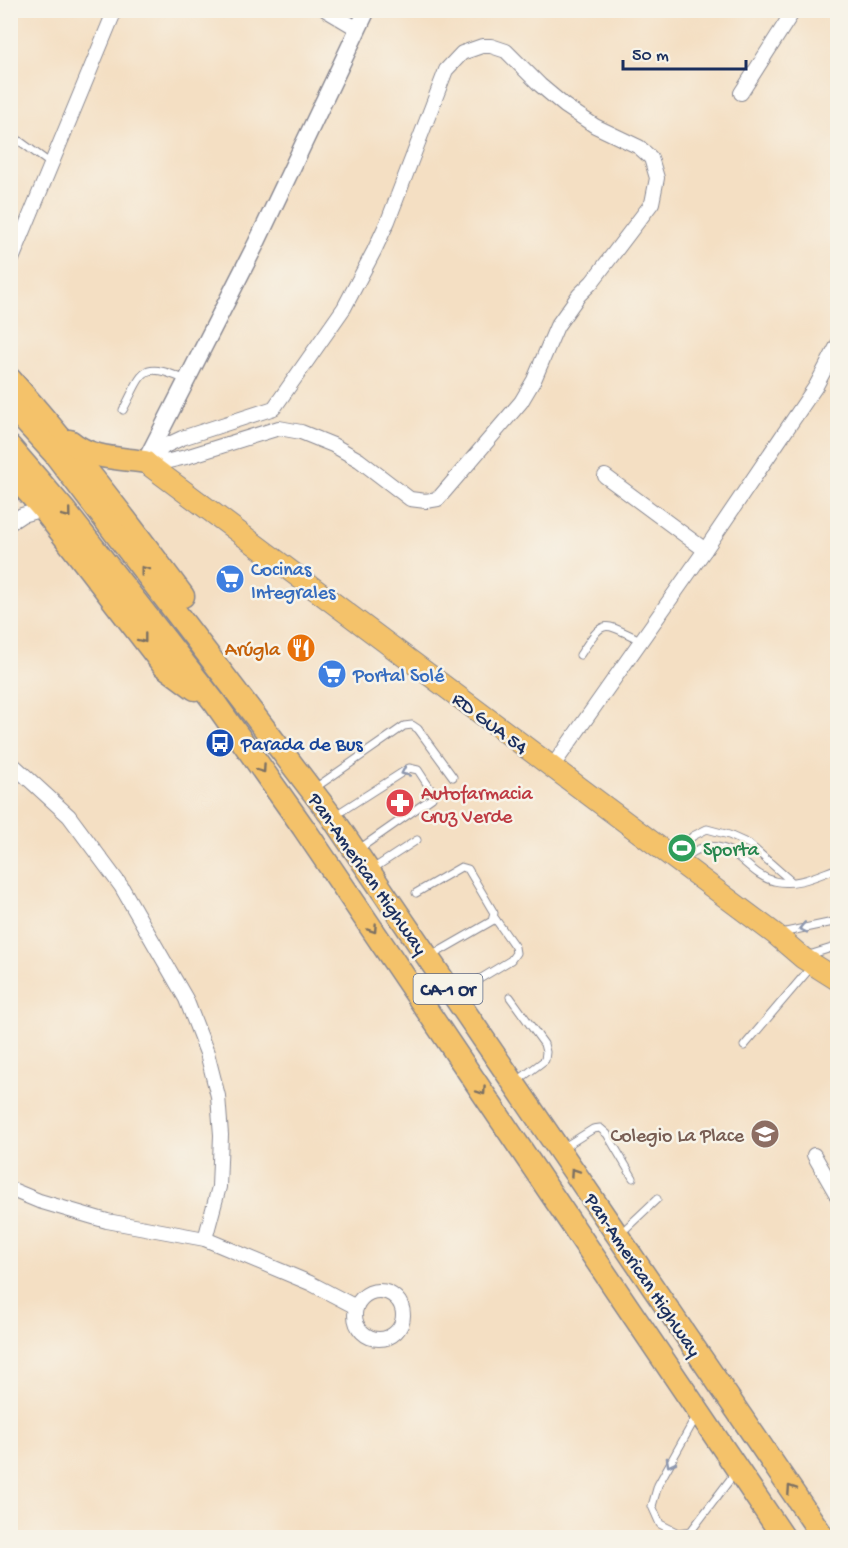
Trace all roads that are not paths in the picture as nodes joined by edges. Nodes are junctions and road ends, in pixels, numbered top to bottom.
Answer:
1 (115, 10) edge
2 (326, 10) edge
3 (367, 10) edge
4 (794, 10) edge
5 (358, 29) junction
6 (741, 93) dead end
7 (10, 134) edge
8 (51, 164) junction
9 (10, 264) edge
10 (837, 344) edge
11 (10, 379) edge
12 (187, 380) junction
13 (10, 405) edge
14 (274, 408) junction
15 (123, 410) dead end
16 (48, 421) junction
17 (279, 428) junction
18 (10, 447) edge
19 (145, 462) junction
20 (10, 472) edge
21 (605, 476) dead end
22 (107, 494) junction
23 (22, 514) edge
24 (705, 550) junction
25 (640, 640) junction
26 (580, 655) dead end
27 (215, 703) junction
28 (283, 750) junction
29 (10, 762) edge
30 (552, 767) junction
31 (453, 777) dead end
32 (312, 790) junction
33 (332, 817) junction
34 (417, 840) dead end
35 (354, 852) junction
36 (676, 860) junction
37 (837, 868) edge
38 (369, 871) junction
39 (792, 883) junction
40 (416, 893) dead end
41 (494, 916) junction
42 (837, 921) edge
43 (776, 934) junction
44 (837, 946) edge
45 (428, 958) junction
46 (808, 961) junction
47 (478, 980) dead end
48 (837, 980) edge
49 (510, 997) dead end
50 (744, 1046) dead end
51 (514, 1084) junction
52 (559, 1150) junction
53 (814, 1155) dead end
54 (633, 1178) dead end
55 (10, 1190) edge
56 (837, 1197) edge
57 (657, 1199) dead end
58 (618, 1236) junction
59 (205, 1239) junction
60 (356, 1307) dead end
61 (699, 1412) junction
62 (738, 1469) junction
63 (677, 1535) edge
64 (784, 1538) edge
65 (824, 1538) edge

1 - 8 street
2 - 5 street
3 - 5 street
4 - 6 street
5 - 12 street
7 - 8 lane
8 - 9 street
10 - 24 street
11 - 16 highway
12 - 15 lane
12 - 19 street
28 -> 13 highway, Pan-American Highway / CA-1 Or
14 - 17 street
14 - 17 street
14 - 19 street
16 - 19 highway
16 - 22 highway
17 - 19 street
18 -> 27 highway, Pan-American Highway / CA-1 Or
19 - 22 highway
19 - 30 main road, RD GUA 54
20 - 23 highway
21 - 24 street
22 - 28 highway
23 -> 27 highway
24 - 25 street
25 - 26 lane
25 - 30 street
27 -> 61 highway, Pan-American Highway / CA-1 Or
28 - 32 highway, Pan-American Highway / CA-1 Or
29 - 59 street
30 - 36 main road, RD GUA 54
31 - 32 lane
32 - 33 highway, Pan-American Highway / CA-1 Or
33 - 35 highway, Pan-American Highway / CA-1 Or
35 -> 33 lane
34 - 38 lane
35 - 38 highway, Pan-American Highway / CA-1 Or
36 - 39 lane
36 - 39 lane
36 - 43 main road, RD GUA 54
37 - 39 lane
38 - 45 highway, Pan-American Highway / CA-1 Or
40 - 41 lane
41 - 45 lane
41 - 47 lane
42 -> 43 lane
43 - 46 main road, RD GUA 54
44 - 46 lane
45 - 51 highway, Pan-American Highway / CA-1 Or
46 - 48 main road, RD GUA 54
46 - 50 lane
49 - 51 lane
51 - 52 highway, Pan-American Highway / CA-1 Or
52 - 54 lane
58 -> 52 highway, Pan-American Highway / CA-1 Or
53 - 56 street
55 - 59 street
57 - 58 lane
65 -> 58 highway, Pan-American Highway / CA-1 Or
59 - 60 street
61 - 62 highway, Pan-American Highway / CA-1 Or
61 -> 63 lane
62 - 63 lane
62 - 64 highway, Pan-American Highway / CA-1 Or

